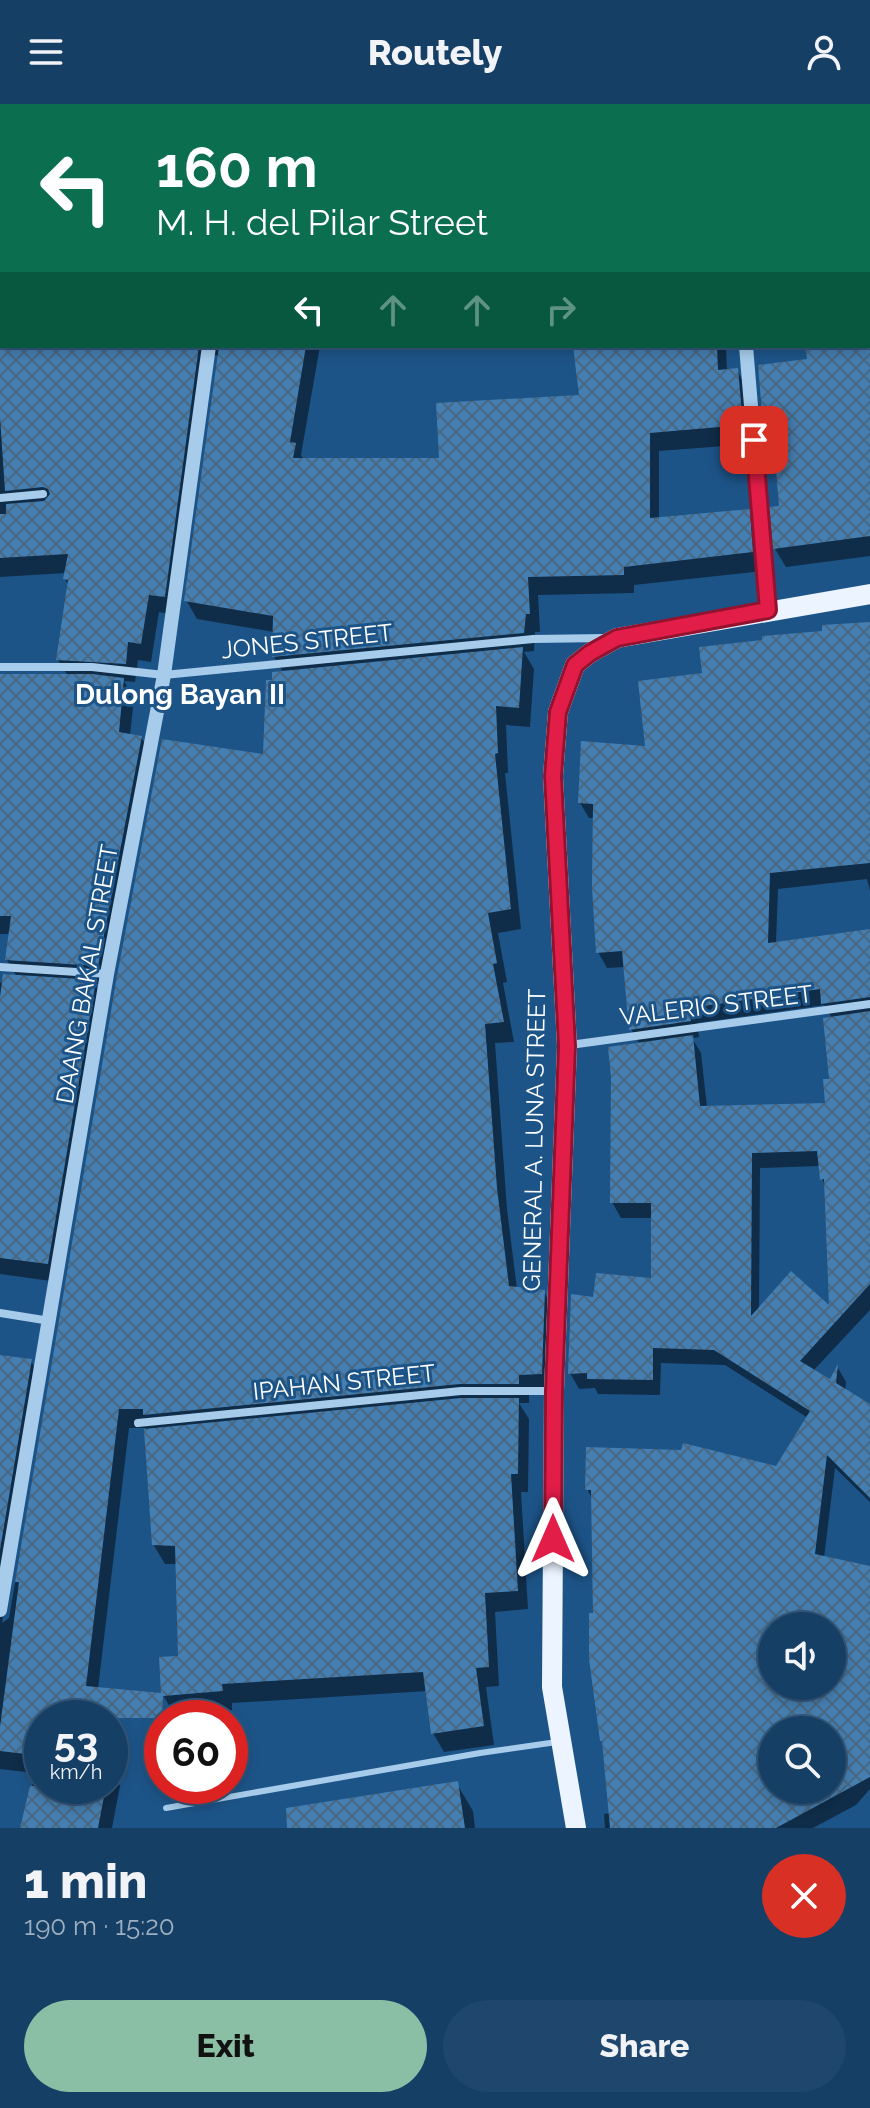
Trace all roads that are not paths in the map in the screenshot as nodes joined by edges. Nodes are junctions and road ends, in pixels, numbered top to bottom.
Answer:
1 (209, 348) edge
2 (746, 348) edge
3 (43, 494) dead end
4 (0, 498) edge
5 (870, 594) edge
6 (768, 610) junction
7 (617, 638) junction
8 (0, 667) edge
9 (164, 675) junction
10 (0, 967) edge
11 (107, 974) junction
12 (870, 1004) edge
13 (567, 1046) junction
14 (0, 1313) edge
15 (50, 1321) junction
16 (554, 1391) junction
17 (138, 1423) dead end
18 (0, 1610) edge
19 (561, 1741) junction
20 (166, 1808) dead end
21 (576, 1828) edge

1 - 9 street, DAANG BAKAL STREET
2 - 6 street
3 - 4 street
5 - 6 main road, GENERAL A. LUNA STREET
6 - 7 main road, GENERAL A. LUNA STREET
7 - 9 street, JONES STREET
7 - 13 main road, GENERAL A. LUNA STREET
8 - 9 street, JONES STREET
9 - 11 street, DAANG BAKAL STREET
10 - 11 street
11 - 15 street, DAANG BAKAL STREET
12 - 13 street, VALERIO STREET
13 - 16 main road, GENERAL A. LUNA STREET
14 - 15 street
15 - 18 street, DAANG BAKAL STREET
16 - 17 street, IPAHAN STREET
16 - 19 main road, GENERAL A. LUNA STREET
19 - 20 lane
19 - 21 main road, GENERAL A. LUNA STREET

